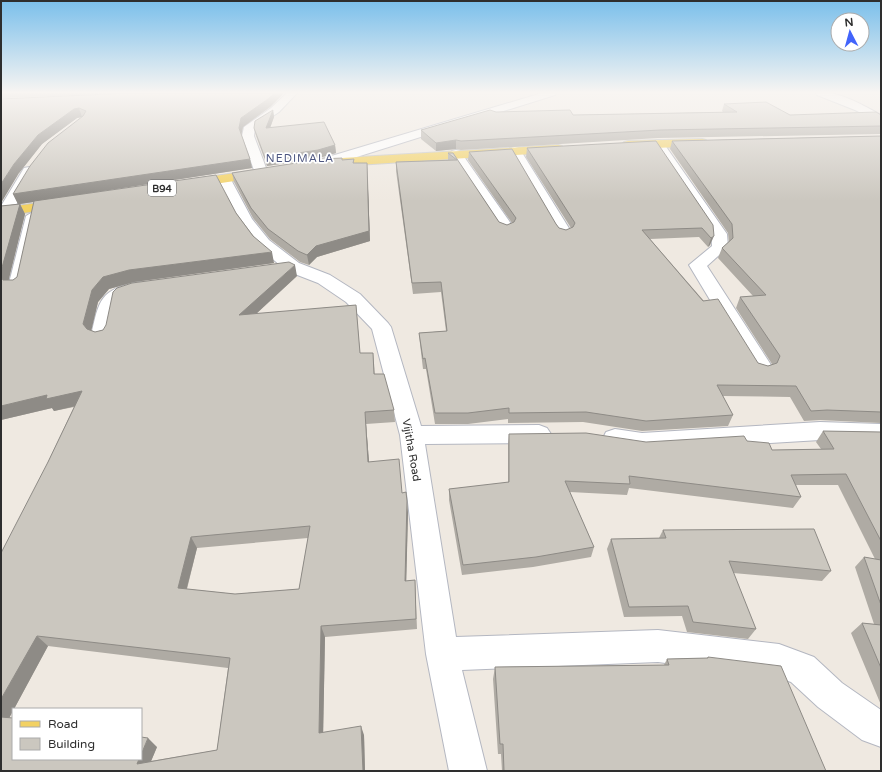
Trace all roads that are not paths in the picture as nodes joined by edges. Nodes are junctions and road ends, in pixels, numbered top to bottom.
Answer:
1 (249, 129) edge
2 (434, 129) edge
3 (714, 143) edge
4 (658, 144) junction
5 (618, 146) edge
6 (571, 148) edge
7 (515, 151) junction
8 (456, 154) junction
9 (35, 164) edge
10 (318, 165) joint
11 (276, 171) edge
12 (261, 173) junction
13 (224, 179) junction
14 (178, 186) edge
15 (71, 202) edge
16 (33, 208) junction
17 (3, 212) edge
18 (506, 228) edge
19 (564, 233) edge
20 (157, 285) edge
21 (15, 287) edge
22 (102, 336) edge
23 (762, 368) edge
24 (559, 433) edge
25 (881, 433) edge
26 (412, 435) junction
27 (598, 435) edge
28 (442, 654) junction
29 (881, 729) edge
30 (468, 771) edge

1 - 12 street
2 - 10 street
3 - 4 main road
4 - 5 main road
4 - 23 street
6 - 7 main road
7 - 8 main road
7 - 19 street
8 - 10 main road
8 - 18 street
9 - 17 street
11 - 12 main road, B94
12 - 13 main road, B94
13 - 14 main road, B94
13 - 26 street, Vijitha Road
15 - 16 main road
16 - 17 main road
16 - 21 lane
20 - 22 street
24 - 26 street
25 - 27 street
26 - 28 street, Vijitha Road
28 - 29 street
28 - 30 street, Vijitha Road

